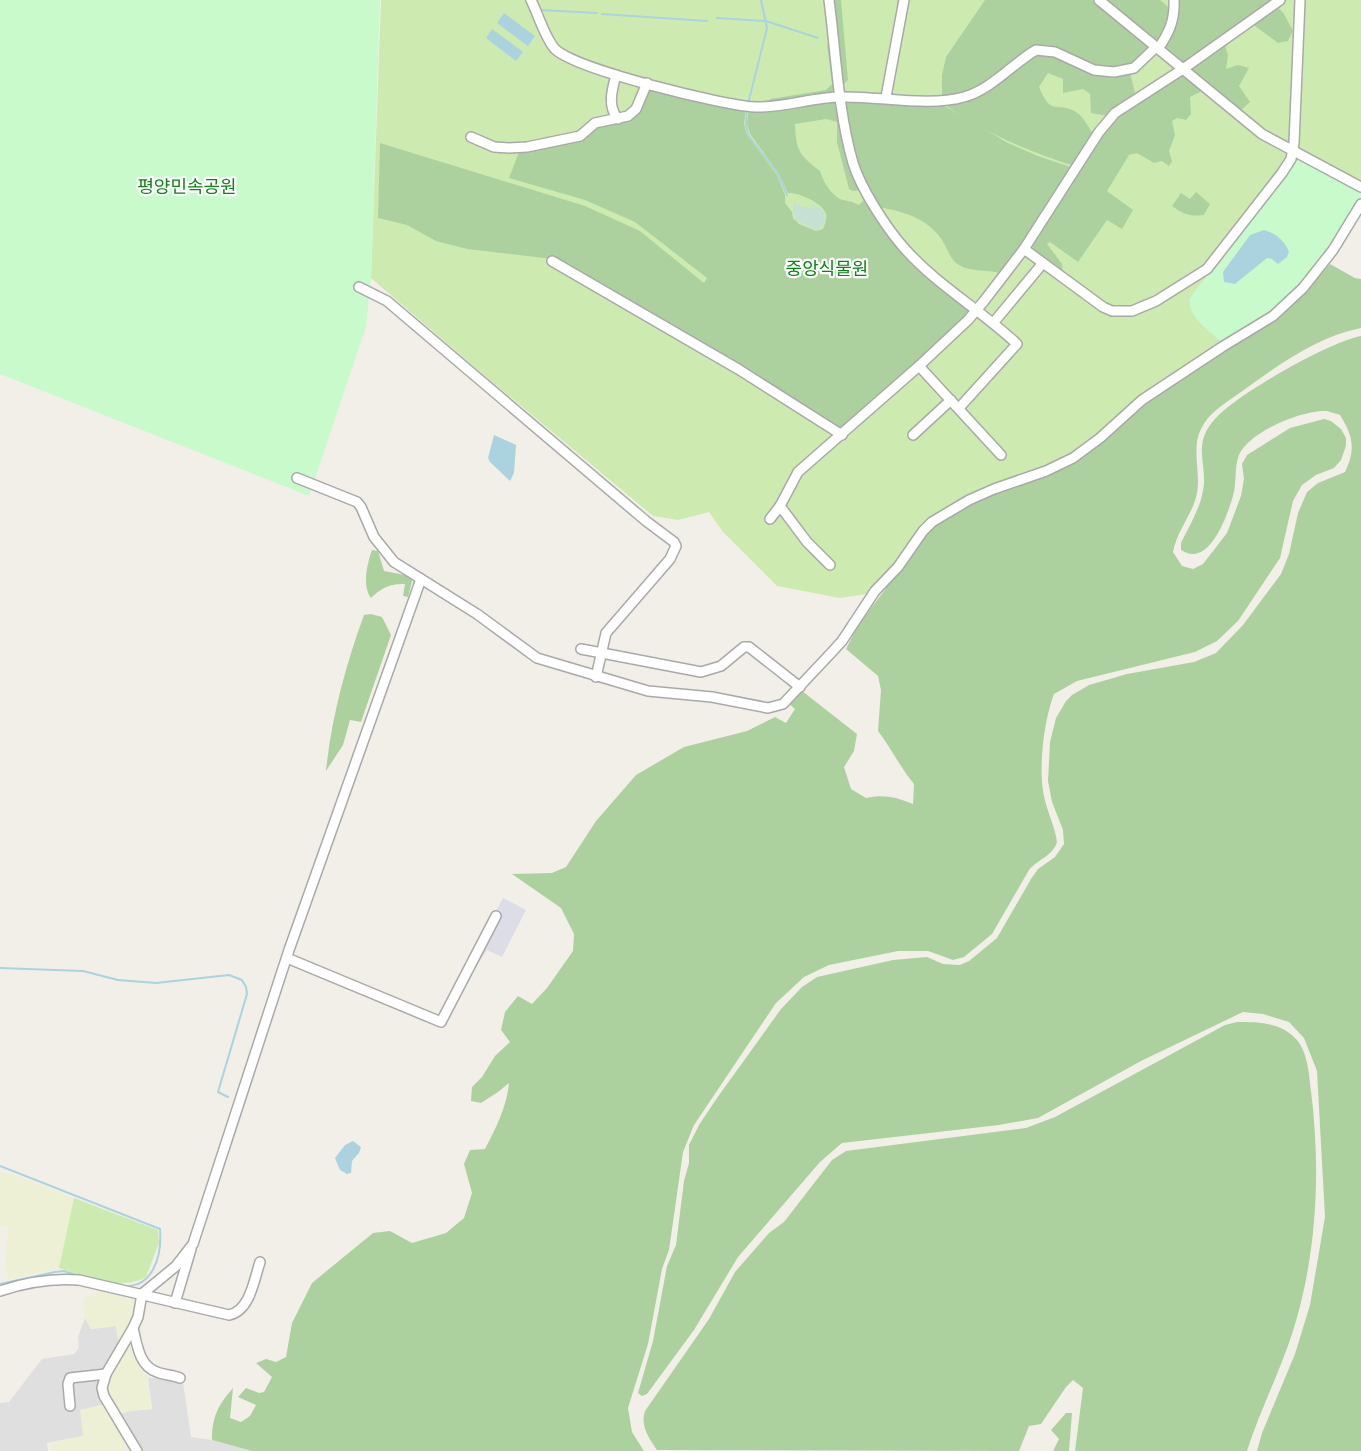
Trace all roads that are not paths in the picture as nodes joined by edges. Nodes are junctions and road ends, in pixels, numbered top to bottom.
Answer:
1 (531, 0) edge
2 (829, 0) edge
3 (904, 0) edge
4 (1099, 0) edge
5 (1174, 0) edge
6 (1280, 0) edge
7 (1300, 0) edge
8 (1157, 48) junction
9 (1183, 69) junction
10 (616, 75) junction
11 (646, 83) junction
12 (840, 97) junction
13 (886, 97) junction
14 (618, 119) junction
15 (471, 137) dead end
16 (1293, 152) junction
17 (1361, 187) edge
18 (1361, 204) edge
19 (1024, 249) junction
20 (552, 261) dead end
21 (1042, 263) junction
22 (359, 287) dead end
23 (977, 310) junction
24 (994, 322) junction
25 (919, 366) junction
26 (951, 400) junction
27 (959, 408) junction
28 (842, 435) junction
29 (913, 435) dead end
30 (1001, 455) dead end
31 (297, 478) dead end
32 (780, 506) junction
33 (770, 519) dead end
34 (830, 565) dead end
35 (421, 579) junction
36 (581, 649) dead end
37 (602, 653) junction
38 (596, 677) junction
39 (800, 687) junction
40 (496, 916) dead end
41 (287, 958) junction
42 (193, 1244) junction
43 (260, 1262) dead end
44 (0, 1291) edge
45 (142, 1294) junction
46 (175, 1303) junction
47 (133, 1328) junction
48 (106, 1374) junction
49 (180, 1378) dead end
50 (70, 1406) dead end
51 (136, 1451) edge

1 - 10 street
2 - 12 street
3 - 13 street
4 - 8 street
5 - 8 street
6 - 9 street
7 - 16 street
8 - 9 street
8 - 13 street
9 - 16 street
9 - 19 street
10 - 11 street
10 - 14 street
11 - 12 street
11 - 14 street
12 - 13 street
12 - 23 street
14 - 15 street
16 - 17 street
16 - 21 street
18 - 39 street
19 - 21 street
19 - 23 street
20 - 28 street
21 - 24 street
22 - 37 street
23 - 24 street
23 - 25 street
24 - 27 street
25 - 26 street
25 - 28 street
26 - 27 street
26 - 29 street
27 - 30 street
28 - 32 street
31 - 35 street
32 - 33 street
32 - 34 street
35 - 38 street
35 - 41 street
36 - 37 street
37 - 38 street
37 - 39 street
38 - 39 street
40 - 41 street
41 - 42 street
42 - 45 street
42 - 46 street
43 - 46 street
44 - 45 street
45 - 46 street
45 - 47 street
47 - 48 street
47 - 49 street
48 - 50 street
48 - 51 street

